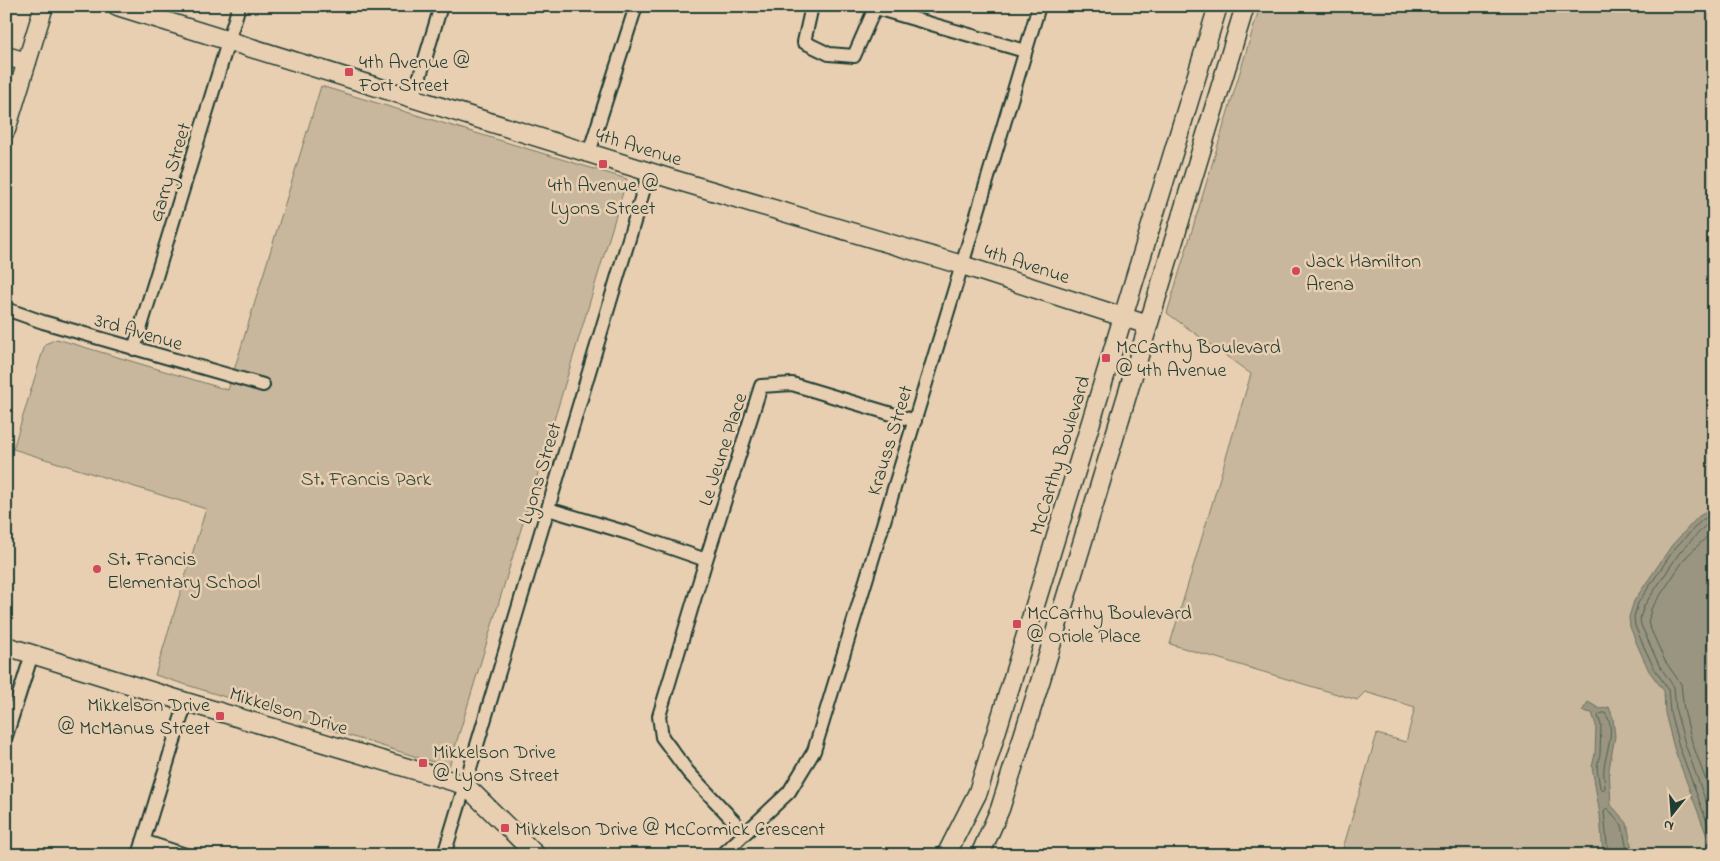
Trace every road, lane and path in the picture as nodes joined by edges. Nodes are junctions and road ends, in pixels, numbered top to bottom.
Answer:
1 (44, 6) edge
2 (117, 6) edge
3 (239, 6) edge
4 (441, 6) edge
5 (636, 6) edge
6 (812, 6) edge
7 (1039, 6) edge
8 (1218, 6) edge
9 (1245, 6) edge
10 (872, 7) edge
11 (228, 41) junction
12 (1025, 51) junction
13 (6, 56) edge
14 (27, 62) junction
15 (413, 99) junction
16 (6, 130) edge
17 (589, 153) junction
18 (649, 172) junction
19 (962, 265) junction
20 (6, 309) edge
21 (1124, 317) junction
22 (1148, 325) junction
23 (134, 349) junction
24 (262, 385) dead end
25 (914, 421) junction
26 (548, 509) junction
27 (706, 560) junction
28 (6, 646) edge
29 (32, 654) junction
30 (186, 702) junction
31 (6, 736) edge
32 (465, 785) junction
33 (745, 833) junction
34 (143, 841) junction
35 (139, 855) edge
36 (186, 855) edge
37 (444, 855) edge
38 (536, 855) edge
39 (722, 855) edge
40 (946, 855) edge
41 (980, 855) edge

1 - 14 street
2 - 11 street, 4th Avenue
3 - 11 street, Garry Street
4 - 15 street
5 - 17 street
6 - 10 street
7 - 12 street, Krauss Street
8 - 21 street, McCarthy Boulevard
9 - 22 street
10 - 12 street
11 - 15 street, 4th Avenue
11 - 23 street, Garry Street
12 - 19 street, Krauss Street
13 - 14 street
14 - 16 street
15 - 17 street, 4th Avenue
17 - 18 street, 4th Avenue
18 - 19 street, 4th Avenue
18 - 26 street, Lyons Street
19 - 21 street, 4th Avenue
19 - 25 street, Krauss Street
20 - 23 street, 3rd Avenue
21 - 22 street, 4th Avenue
21 - 40 street, McCarthy Boulevard
22 - 41 street
23 - 24 street, 3rd Avenue
25 - 27 street, Le Jeune Place
25 - 33 street, Krauss Street
26 - 27 street
26 - 32 street, Lyons Street
27 - 33 street, Le Jeune Place
28 - 29 street, Mikkelson Drive
29 - 30 street, Mikkelson Drive
29 - 31 street
30 - 32 street, Mikkelson Drive
30 - 34 street
32 - 37 street, Lyons Street
32 - 38 street, Mikkelson Drive
33 - 39 street, Krauss Street
34 - 35 street
34 - 36 street

